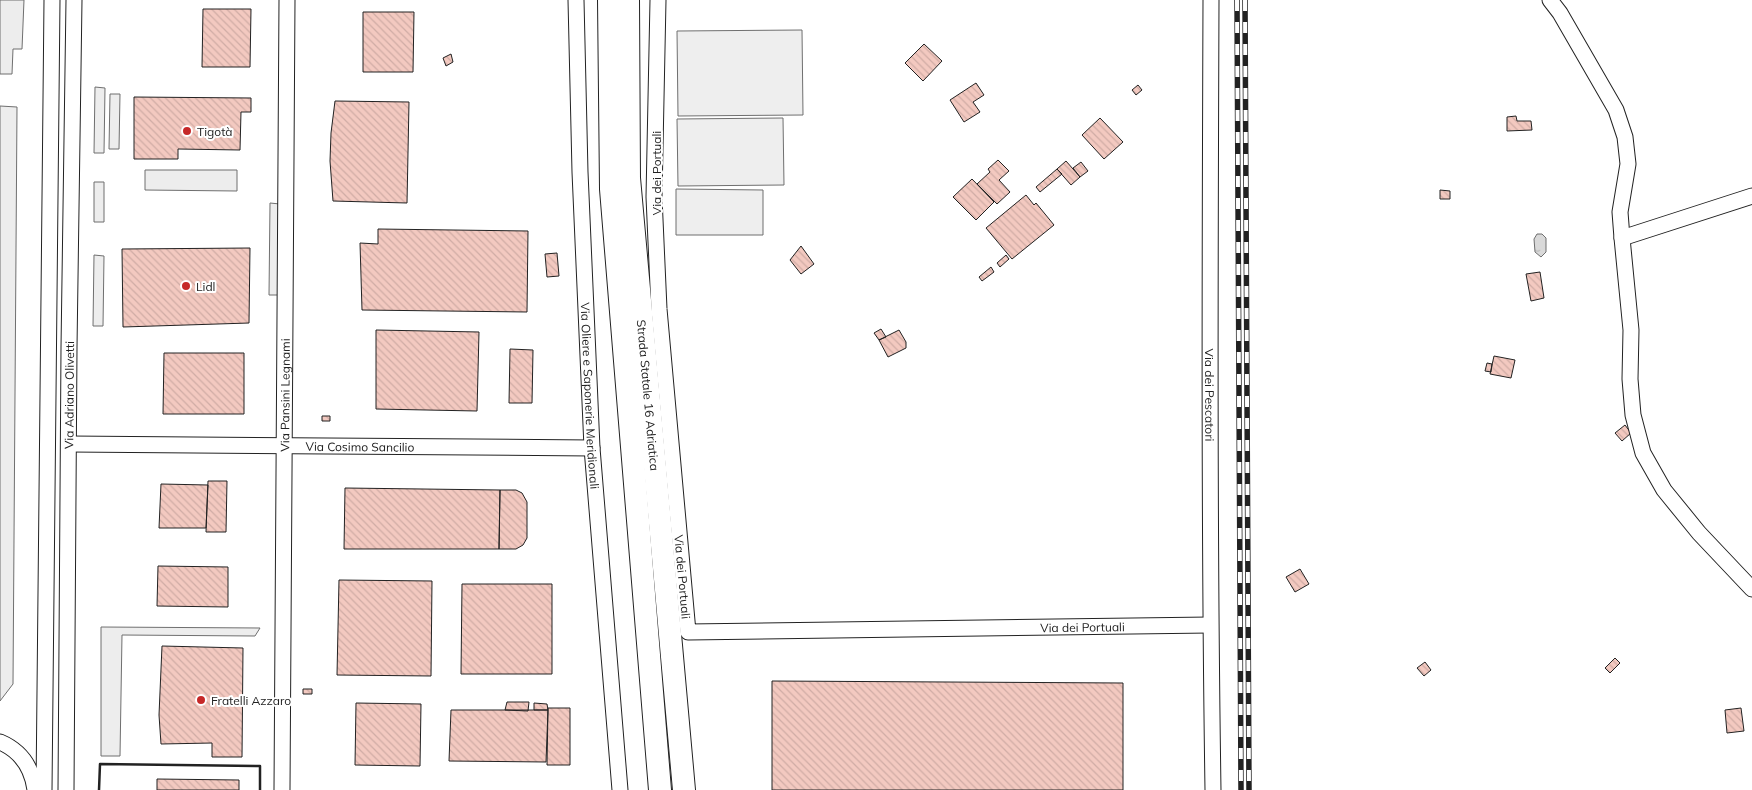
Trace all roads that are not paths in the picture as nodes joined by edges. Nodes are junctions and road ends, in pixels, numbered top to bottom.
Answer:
1 (52, 0) edge
2 (74, 0) edge
3 (287, 0) edge
4 (576, 0) edge
5 (609, 0) edge
6 (628, 0) edge
7 (658, 0) edge
8 (1211, 0) edge
9 (1550, 0) edge
10 (1752, 196) edge
11 (1622, 238) junction
12 (69, 444) junction
13 (284, 446) junction
14 (592, 448) junction
15 (1752, 589) edge
16 (1210, 625) junction
17 (0, 742) edge
18 (35, 790) edge
19 (44, 790) edge
20 (66, 790) edge
21 (282, 790) edge
22 (620, 790) edge
23 (660, 790) edge
24 (684, 790) edge
25 (1213, 790) edge

1 - 19 street, Via Adriano Olivetti
2 - 12 street, Via Adriano Olivetti
3 - 13 street, Via Pansini Legnami
4 - 14 street, Via Oliere e Saponerie Meridionali
5 - 23 highway, Strada Statale 16 Adriatica
6 - 24 highway, Strada Statale 16 Adriatica
7 - 16 street, Via dei Portuali
8 - 16 street, Via dei Pescatori
9 - 11 street
10 - 11 street
11 - 15 street
12 - 13 street, Via Cosimo Sancilio
12 - 20 street, Via Adriano Olivetti
13 - 14 street, Via Cosimo Sancilio
13 - 21 street, Via Pansini Legnami
14 - 22 street, Via Oliere e Saponerie Meridionali
16 - 25 street, Via dei Pescatori
17 - 18 street

